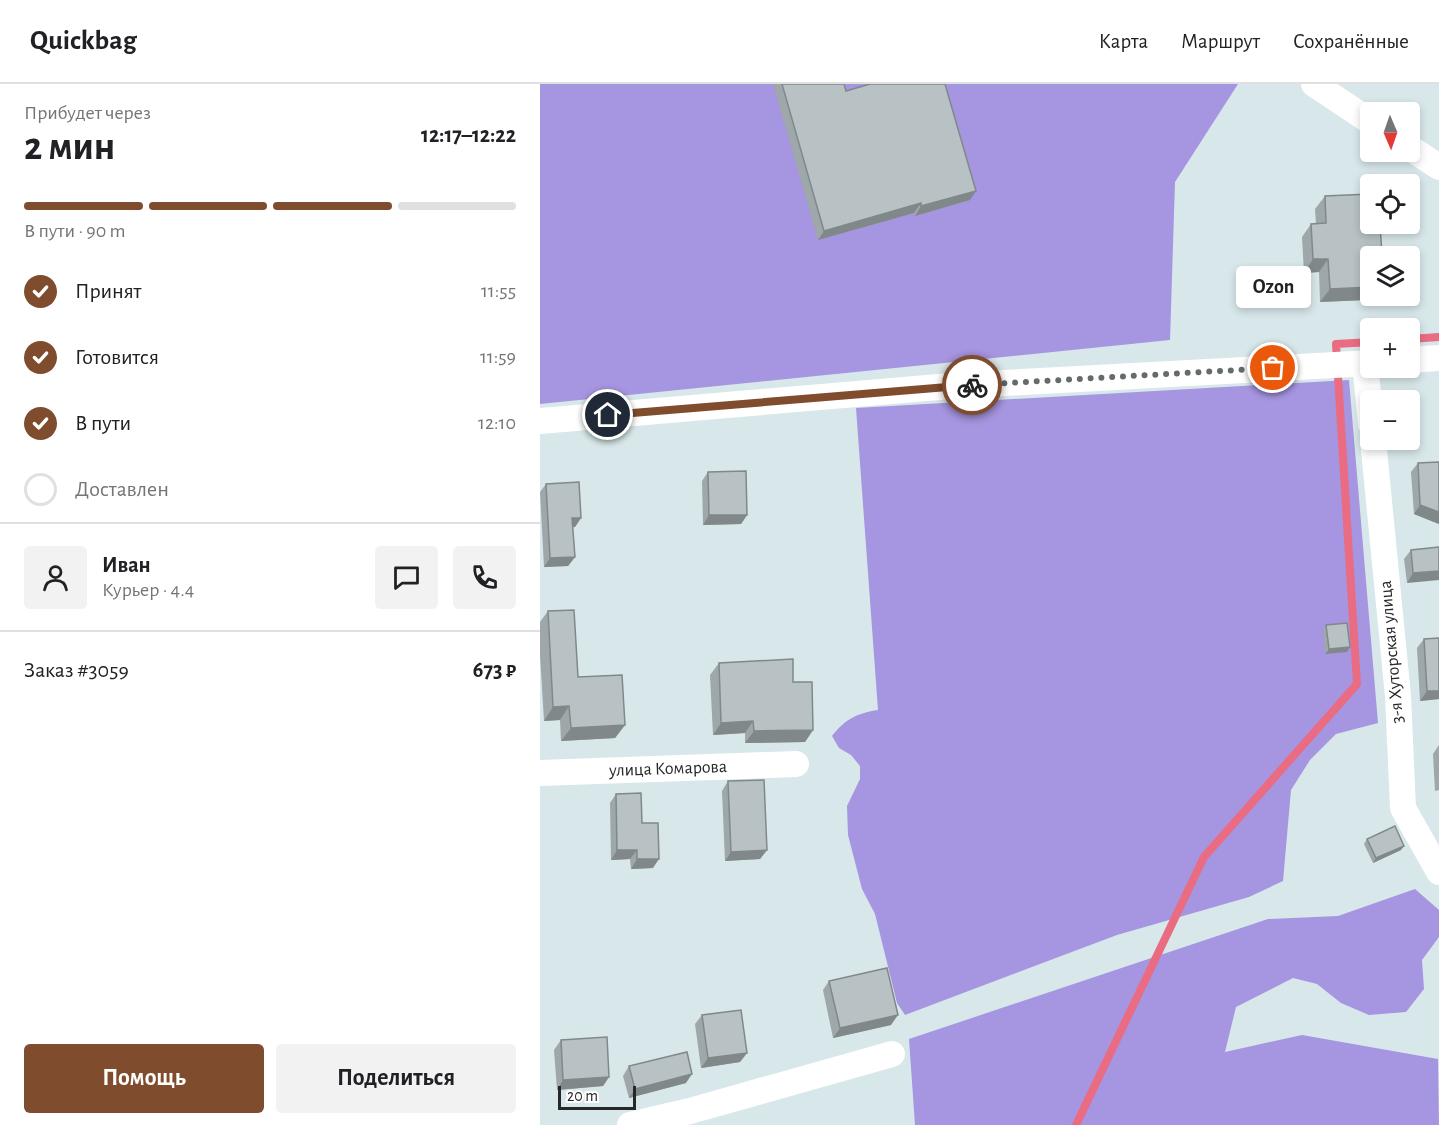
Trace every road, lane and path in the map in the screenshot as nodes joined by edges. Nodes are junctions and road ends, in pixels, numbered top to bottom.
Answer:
1 (1314, 84) edge
2 (1360, 115) edge
3 (1420, 155) edge
4 (1439, 167) edge
5 (1439, 358) edge
6 (1420, 359) edge
7 (1360, 363) edge
8 (540, 421) edge
9 (1373, 450) edge
10 (796, 764) dead end
11 (540, 773) edge
12 (1435, 865) edge
13 (892, 1054) dead end
14 (693, 1118) edge
15 (630, 1125) edge

1 - 2 street
3 - 4 street
5 - 6 street
7 - 8 street
9 - 12 street, 3-я Хуторская улица
10 - 11 street, улица Комарова
13 - 14 street
14 - 15 street

